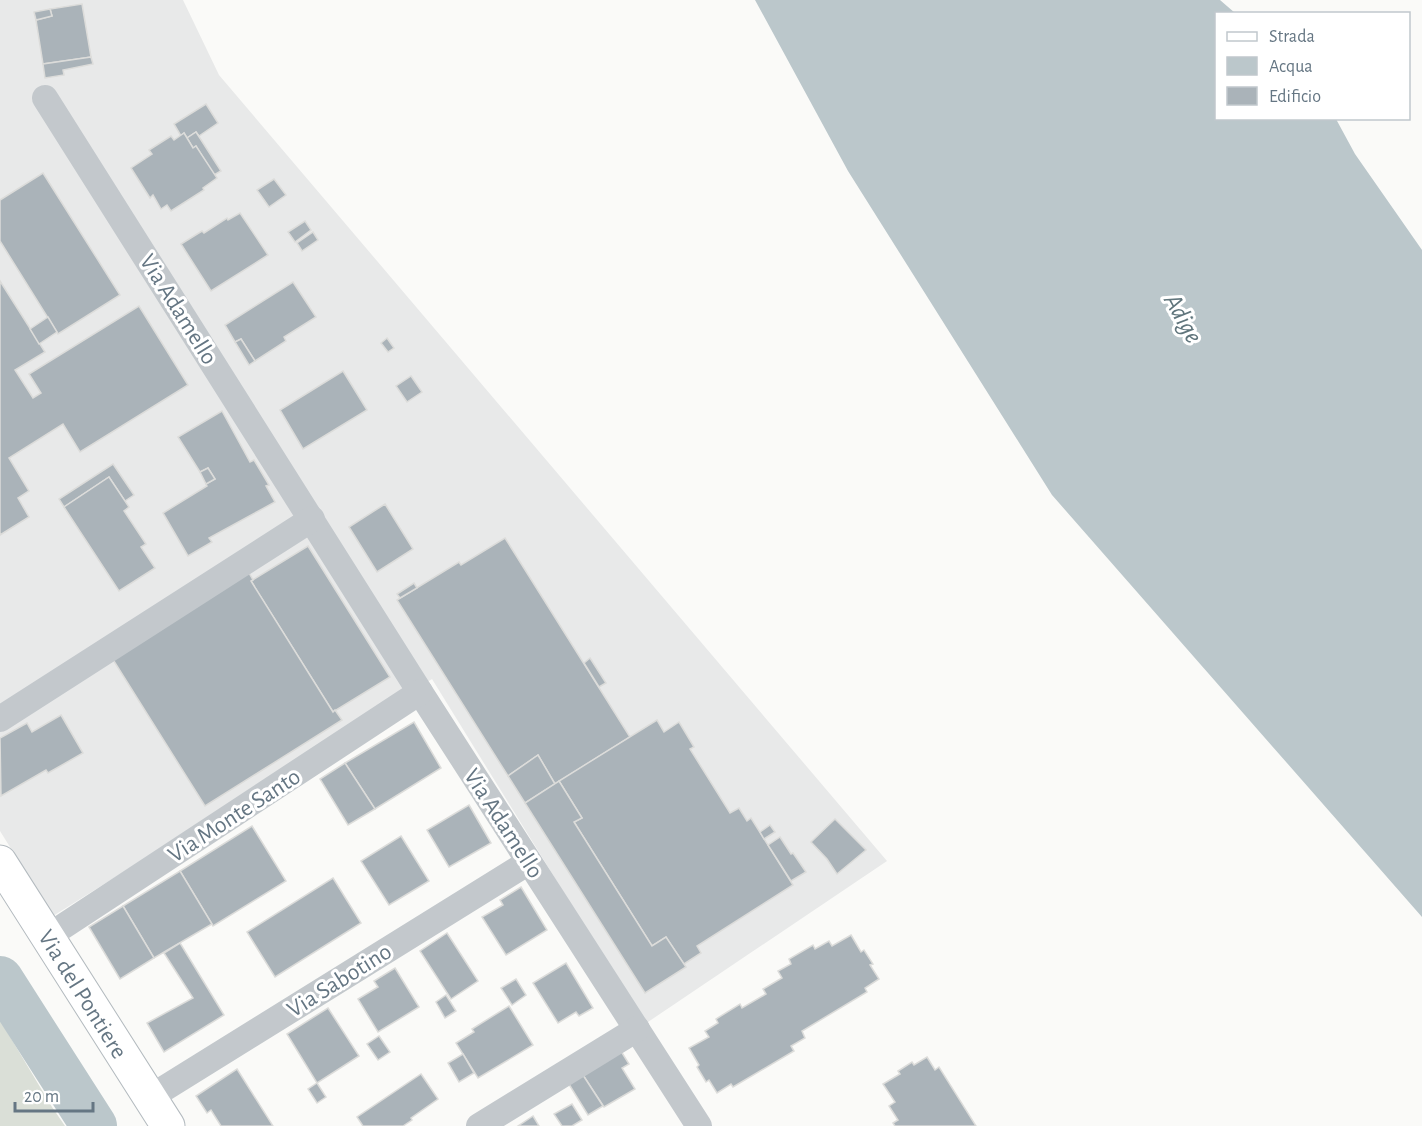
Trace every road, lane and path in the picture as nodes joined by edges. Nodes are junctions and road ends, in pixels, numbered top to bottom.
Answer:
1 (45, 98) dead end
2 (312, 519) junction
3 (420, 692) junction
4 (0, 719) edge
5 (0, 861) edge
6 (529, 862) junction
7 (47, 937) junction
8 (637, 1029) junction
9 (149, 1098) junction
10 (168, 1126) edge
11 (479, 1126) edge
12 (699, 1126) edge

1 - 2 street, Via Adamello
2 - 3 street, Via Adamello
2 - 4 street
3 - 6 street, Via Adamello
3 - 7 street, Via Monte Santo
5 - 7 main road, Via del Pontiere
6 - 8 street, Via Adamello
6 - 9 street, Via Sabotino
7 - 9 main road, Via del Pontiere
8 - 11 street
8 - 12 street, Via Adamello
9 - 10 main road, Via del Pontiere

